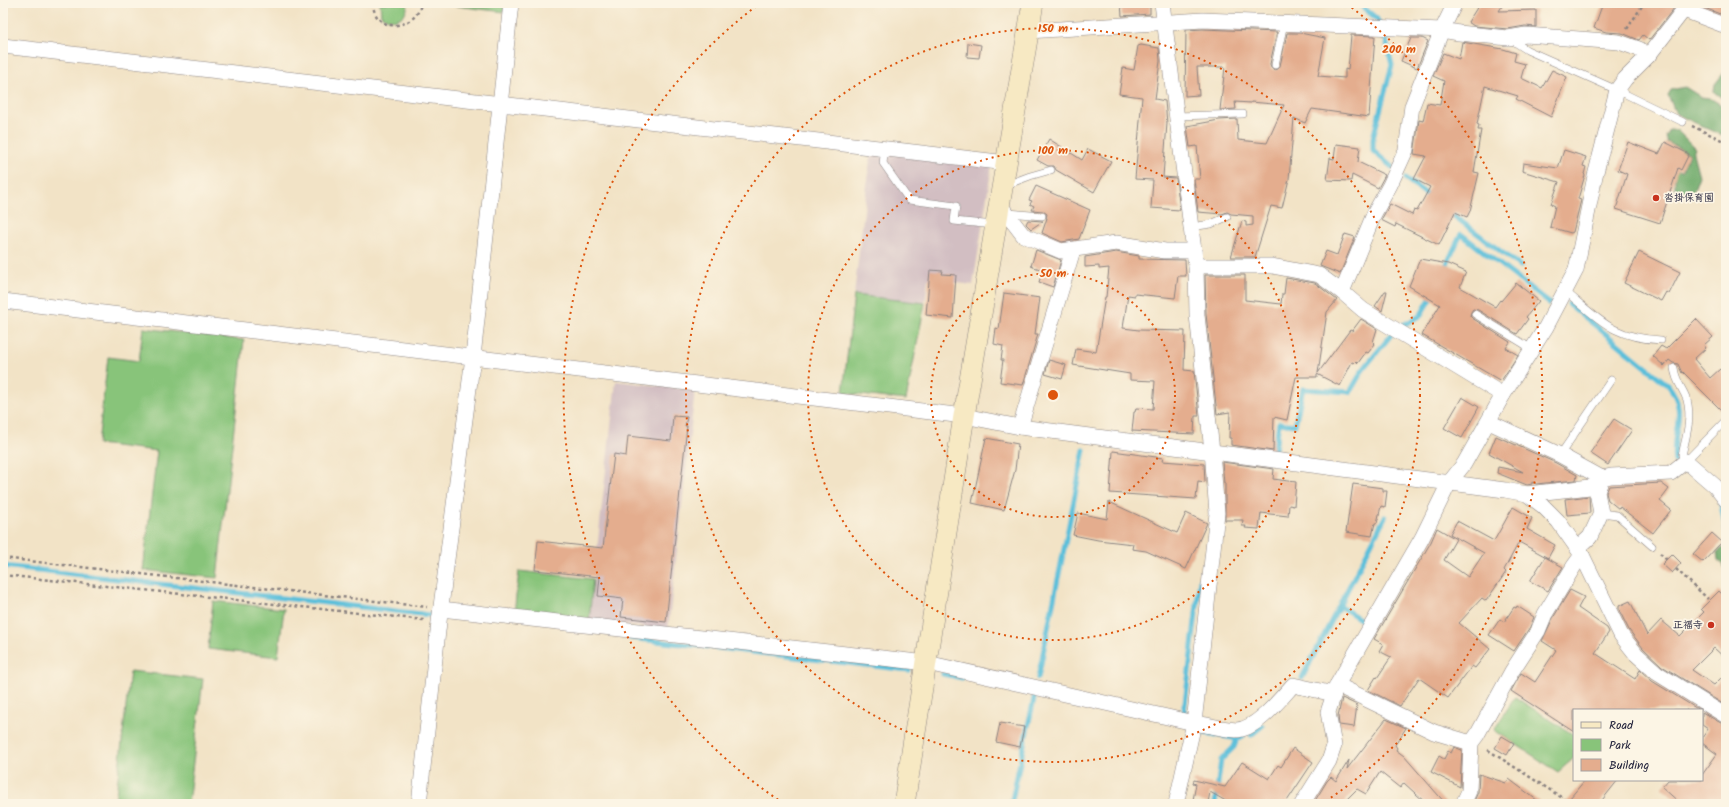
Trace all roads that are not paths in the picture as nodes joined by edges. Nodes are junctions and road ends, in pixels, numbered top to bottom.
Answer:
1 (511, 3) edge
2 (1033, 3) edge
3 (1162, 3) edge
4 (1455, 3) edge
5 (1686, 6) edge
6 (1164, 23) junction
7 (1284, 23) junction
8 (1726, 26) edge
9 (1442, 30) junction
10 (1028, 31) junction
11 (1508, 38) junction
12 (3, 46) edge
13 (1648, 56) junction
14 (1275, 65) dead end
15 (1617, 90) junction
16 (500, 103) junction
17 (1243, 114) dead end
18 (1176, 116) junction
19 (1683, 122) road end
20 (885, 149) junction
21 (1007, 163) junction
22 (1052, 170) dead end
23 (1001, 207) junction
24 (1042, 216) dead end
25 (1227, 217) dead end
26 (1190, 227) junction
27 (1073, 250) junction
28 (1194, 251) junction
29 (1196, 266) junction
30 (1565, 291) junction
31 (1342, 292) junction
32 (3, 301) edge
33 (1475, 314) dead end
34 (1662, 340) dead end
35 (1532, 349) junction
36 (473, 357) junction
37 (1674, 368) dead end
38 (1611, 380) dead end
39 (1504, 395) junction
40 (964, 416) junction
41 (1726, 420) edge
42 (1489, 422) junction
43 (1020, 427) junction
44 (1212, 451) junction
45 (1560, 455) junction
46 (1686, 461) junction
47 (1601, 482) junction
48 (1449, 483) junction
49 (1527, 494) junction
50 (1726, 500) edge
51 (1601, 513) junction
52 (1652, 546) dead end
53 (1580, 552) junction
54 (441, 609) junction
55 (927, 663) junction
56 (1335, 690) junction
57 (1726, 716) edge
58 (1194, 723) junction
59 (1471, 743) junction
60 (419, 804) edge
61 (904, 804) edge
62 (1176, 804) edge
63 (1302, 804) edge
64 (1463, 804) edge

1 - 16 street
2 - 10 street
3 - 6 street
4 - 9 street
5 - 8 street
5 - 13 street
6 - 7 street
6 - 10 street
6 - 18 street
7 - 9 street
7 - 14 lane
9 - 11 street
9 - 31 street
10 - 21 street
11 - 13 street
11 - 15 lane
12 - 16 street
13 - 15 street
15 - 19 lane
15 - 30 street
16 - 20 street
16 - 36 street
17 - 18 lane
18 - 26 street
20 - 21 street
20 - 23 lane
21 - 23 street
22 - 23 lane
23 - 24 lane
23 - 27 street
23 - 40 street
25 - 26 lane
26 - 28 street
27 - 28 street
27 - 43 street
28 - 29 street
29 - 31 street
29 - 44 street
30 - 34 lane
30 - 35 street
31 - 39 street
32 - 36 street
33 - 35 lane
35 - 39 street
36 - 40 street
36 - 54 street
37 - 46 lane
38 - 45 lane
39 - 42 street
40 - 43 street
40 - 55 street
41 - 46 lane
42 - 45 street
42 - 48 street
43 - 44 street
44 - 48 street
44 - 58 street
45 - 47 street
46 - 47 street
46 - 50 street
47 - 49 street
47 - 51 street
48 - 49 street
48 - 56 street
49 - 53 street
51 - 52 lane
51 - 53 street
53 - 57 street
53 - 59 street
54 - 55 street
54 - 60 street
55 - 58 street
55 - 61 street
56 - 58 street
56 - 59 street
56 - 63 street
58 - 62 street
59 - 64 street

